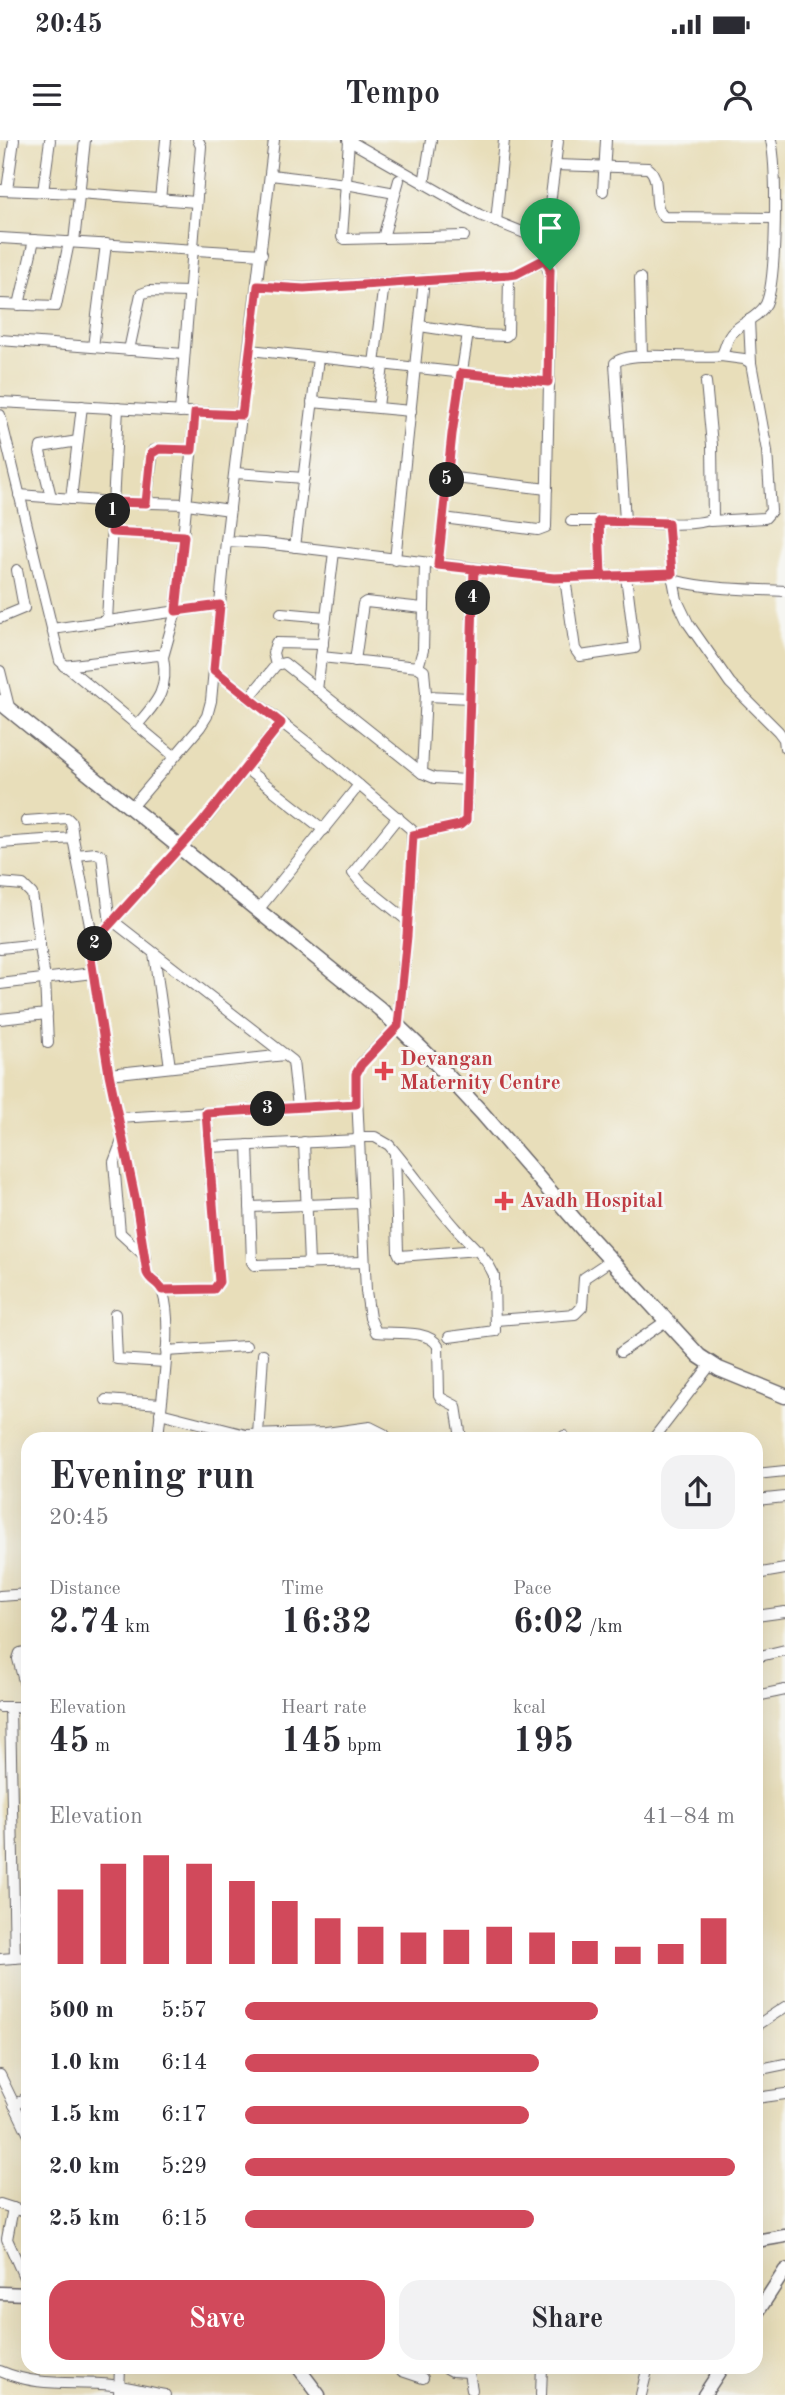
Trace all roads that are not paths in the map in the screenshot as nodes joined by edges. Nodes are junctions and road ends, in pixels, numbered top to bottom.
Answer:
1 (13, 140) edge
2 (50, 140) edge
3 (85, 140) edge
4 (166, 140) edge
5 (199, 140) edge
6 (274, 140) edge
7 (349, 140) edge
8 (371, 140) edge
9 (431, 140) edge
10 (504, 140) edge
11 (606, 140) edge
12 (771, 140) edge
13 (558, 141) edge
14 (369, 152) junction
15 (555, 165) junction
16 (605, 167) junction
17 (271, 176) junction
18 (399, 180) dead end
19 (346, 184) junction
20 (424, 184) junction
21 (3, 190) edge
22 (603, 191) dead end
23 (43, 192) junction
24 (79, 193) junction
25 (395, 193) junction
26 (160, 200) junction
27 (196, 202) junction
28 (774, 218) junction
29 (496, 222) junction
30 (464, 236) dead end
31 (0, 238) edge
32 (383, 238) junction
33 (34, 240) junction
34 (71, 242) junction
35 (106, 244) junction
36 (191, 249) junction
37 (545, 250) junction
38 (262, 254) junction
39 (509, 275) junction
40 (640, 278) dead end
41 (424, 280) junction
42 (384, 283) junction
43 (258, 286) junction
44 (188, 292) junction
45 (0, 304) edge
46 (19, 305) junction
47 (749, 320) junction
48 (420, 326) junction
49 (468, 333) junction
50 (0, 340) edge
51 (93, 347) junction
52 (129, 350) junction
53 (250, 350) junction
54 (184, 354) junction
55 (642, 356) junction
56 (721, 356) junction
57 (318, 358) junction
58 (751, 363) junction
59 (379, 364) junction
60 (416, 369) junction
61 (461, 373) junction
62 (548, 382) junction
63 (706, 382) dead end
64 (0, 402) edge
65 (312, 402) junction
66 (82, 406) junction
67 (378, 407) junction
68 (118, 408) junction
69 (411, 411) junction
70 (180, 412) junction
71 (195, 413) junction
72 (0, 415) edge
73 (242, 415) junction
74 (78, 442) junction
75 (192, 450) junction
76 (234, 473) junction
77 (447, 477) junction
78 (304, 478) junction
79 (547, 489) junction
80 (19, 495) junction
81 (51, 497) junction
82 (71, 499) junction
83 (113, 502) junction
84 (146, 503) junction
85 (187, 504) junction
86 (230, 510) junction
87 (443, 518) junction
88 (599, 521) junction
89 (625, 521) junction
90 (710, 521) junction
91 (571, 522) dead end
92 (668, 523) junction
93 (112, 532) junction
94 (184, 536) junction
95 (226, 541) junction
96 (295, 547) junction
97 (334, 552) junction
98 (395, 560) junction
99 (425, 563) junction
100 (438, 565) junction
101 (474, 569) junction
102 (17, 570) dead end
103 (601, 576) junction
104 (626, 576) junction
105 (672, 577) junction
106 (565, 578) junction
107 (785, 591) edge
108 (220, 605) junction
109 (423, 608) junction
110 (176, 611) junction
111 (281, 612) dead end
112 (326, 617) junction
113 (0, 618) edge
114 (107, 621) junction
115 (51, 629) junction
116 (323, 644) junction
117 (163, 657) junction
118 (321, 657) junction
119 (355, 660) junction
120 (276, 665) junction
121 (64, 666) junction
122 (418, 667) junction
123 (214, 670) junction
124 (0, 671) edge
125 (317, 690) junction
126 (426, 693) junction
127 (249, 698) junction
128 (470, 698) junction
129 (3, 705) edge
130 (281, 723) junction
131 (137, 725) junction
132 (785, 742) edge
133 (174, 756) junction
134 (245, 768) junction
135 (422, 773) junction
136 (467, 780) junction
137 (359, 785) junction
138 (132, 807) junction
139 (398, 817) junction
140 (26, 821) dead end
141 (324, 830) junction
142 (413, 835) junction
143 (73, 838) junction
144 (0, 843) edge
145 (180, 846) junction
146 (77, 855) junction
147 (0, 883) edge
148 (258, 910) junction
149 (408, 921) junction
150 (112, 923) junction
151 (40, 944) junction
152 (94, 946) junction
153 (0, 948) edge
154 (154, 953) junction
155 (93, 973) junction
156 (45, 979) junction
157 (0, 984) edge
158 (47, 1014) junction
159 (0, 1019) edge
160 (398, 1026) junction
161 (48, 1043) dead end
162 (285, 1055) junction
163 (170, 1067) junction
164 (109, 1074) junction
165 (356, 1104) junction
166 (298, 1107) junction
167 (206, 1113) junction
168 (118, 1118) junction
169 (358, 1138) junction
170 (122, 1141) junction
171 (304, 1142) junction
172 (248, 1145) junction
173 (209, 1147) junction
174 (395, 1153) junction
175 (361, 1203) junction
176 (307, 1205) junction
177 (250, 1207) junction
178 (478, 1250) junction
179 (144, 1255) junction
180 (611, 1260) junction
181 (364, 1262) junction
182 (309, 1264) junction
183 (162, 1290) junction
184 (115, 1314) dead end
185 (496, 1320) junction
186 (666, 1321) junction
187 (449, 1337) dead end
188 (246, 1346) dead end
189 (621, 1352) dead end
190 (263, 1354) dead end
191 (165, 1356) junction
192 (710, 1364) junction
193 (785, 1396) edge
194 (106, 1400) dead end
195 (160, 1409) junction
196 (158, 1432) edge
197 (231, 1432) edge
198 (258, 1432) edge
199 (332, 1432) edge
200 (380, 1432) edge
201 (460, 1432) edge
202 (659, 1432) edge
203 (785, 1471) edge
204 (763, 1473) edge
205 (785, 1497) edge
206 (763, 1499) edge
207 (785, 1569) edge
208 (763, 1573) edge
209 (21, 1594) edge
210 (0, 1596) edge
211 (785, 1612) edge
212 (763, 1615) edge
213 (785, 1650) edge
214 (21, 1653) edge
215 (763, 1655) edge
216 (21, 1670) edge
217 (785, 1690) edge
218 (763, 1695) edge
219 (5, 1707) edge
220 (21, 1957) edge
221 (15, 1958) junction
222 (0, 1959) edge
223 (785, 2007) edge
224 (763, 2021) edge
225 (785, 2064) edge
226 (763, 2069) edge
227 (0, 2075) edge
228 (2, 2087) edge
229 (785, 2094) edge
230 (763, 2097) edge
231 (21, 2101) edge
232 (14, 2105) junction
233 (21, 2119) edge
234 (0, 2204) edge
235 (13, 2208) junction
236 (21, 2211) edge
237 (785, 2236) edge
238 (763, 2240) edge
239 (21, 2270) edge
240 (785, 2270) edge
241 (780, 2287) edge
242 (0, 2293) edge
243 (21, 2294) edge
244 (763, 2307) edge
245 (0, 2371) edge
246 (303, 2374) edge
247 (406, 2374) edge
248 (470, 2374) edge
249 (542, 2374) edge
250 (646, 2374) edge
251 (718, 2374) edge
252 (423, 2378) dead end
253 (472, 2390) dead end
254 (119, 2391) edge
255 (165, 2395) edge
256 (319, 2395) edge
257 (541, 2395) edge
258 (641, 2395) edge
259 (704, 2395) edge

1 - 21 street
2 - 23 street
3 - 24 street
4 - 26 street
5 - 27 street
6 - 17 street
7 - 14 street
7 - 19 street
8 - 14 street
9 - 20 street
10 - 29 street
11 - 16 street
12 - 28 street
13 - 15 street
14 - 20 street
15 - 16 street
15 - 37 street
16 - 22 street
16 - 28 street
17 - 19 street
17 - 38 street
18 - 25 street
19 - 25 street
19 - 32 street
20 - 29 street
21 - 23 street
23 - 24 street
24 - 26 street
24 - 34 street
25 - 32 street
26 - 27 street
27 - 36 street
28 - 47 street
29 - 37 street
30 - 32 street
31 - 33 street
33 - 34 street
33 - 46 street
34 - 35 street
34 - 46 street
35 - 36 street
35 - 51 street
36 - 38 street
36 - 44 street
37 - 39 street
37 - 62 street
38 - 43 street
39 - 41 street
39 - 49 street
40 - 55 street
41 - 42 street
41 - 48 street
42 - 43 street
42 - 59 street
43 - 53 street
44 - 52 street
44 - 54 street
45 - 46 street
47 - 56 street
47 - 58 street
48 - 49 street
48 - 60 street
49 - 61 street
50 - 51 street
51 - 52 street
52 - 54 street
53 - 57 street
53 - 73 street
54 - 70 street
55 - 56 street
55 - 89 street
56 - 58 street
57 - 59 street
57 - 65 street
58 - 90 street
59 - 60 street
59 - 67 street
60 - 61 street
60 - 69 street
61 - 62 street
61 - 77 street
62 - 79 street
63 - 90 street
64 - 66 street
65 - 67 street
65 - 78 street
66 - 68 street
66 - 74 street
67 - 69 street
68 - 70 street
68 - 83 street
69 - 98 street
70 - 71 street
71 - 73 street
71 - 75 street
72 - 80 street
73 - 76 street
74 - 81 street
74 - 82 street
75 - 84 street
75 - 85 street
76 - 78 street
76 - 86 street
77 - 79 street
77 - 87 street
78 - 96 street
79 - 87 street
80 - 81 street
80 - 115 street
81 - 82 street
82 - 83 street
83 - 84 street
83 - 93 street
84 - 85 street
85 - 86 street
85 - 94 street
86 - 95 street
87 - 100 street
88 - 89 street
88 - 91 street
88 - 103 street
89 - 92 street
90 - 92 street
92 - 105 street
93 - 94 street
93 - 114 street
94 - 110 street
95 - 96 street
95 - 108 street
96 - 97 street
97 - 98 street
97 - 112 street
98 - 99 street
99 - 100 street
99 - 109 street
100 - 101 street
101 - 106 street
101 - 128 street
102 - 113 street
103 - 104 street
103 - 106 street
104 - 105 street
104 - 106 street
105 - 107 street
105 - 132 street
108 - 110 street
108 - 123 street
109 - 119 street
109 - 122 street
110 - 114 street
110 - 117 street
111 - 112 street
112 - 116 street
114 - 115 street
115 - 121 street
116 - 118 street
116 - 120 street
117 - 121 street
117 - 131 street
118 - 119 street
118 - 125 street
119 - 122 street
120 - 125 street
120 - 127 street
121 - 131 street
122 - 126 street
123 - 127 street
123 - 133 street
124 - 129 street
125 - 135 street
126 - 128 street
126 - 135 street
127 - 130 street
128 - 136 street
129 - 138 highway
130 - 134 street
130 - 137 street
131 - 133 street
133 - 138 street
134 - 141 street
134 - 145 street
135 - 136 street
136 - 142 street
137 - 139 street
137 - 141 street
138 - 145 highway
139 - 142 street
139 - 149 street
140 - 143 street
141 - 148 street
142 - 149 street
143 - 144 street
143 - 146 street
145 - 148 highway
145 - 150 street
146 - 150 street
146 - 152 street
147 - 151 street
148 - 160 highway
149 - 160 street
150 - 152 street
150 - 154 street
151 - 153 street
151 - 156 street
152 - 155 street
154 - 162 street
154 - 163 street
155 - 156 street
155 - 164 street
156 - 157 street
156 - 158 street
158 - 159 street
158 - 161 street
160 - 165 street
160 - 180 highway
162 - 163 street
162 - 166 street
163 - 164 street
164 - 168 street
165 - 166 street
165 - 169 street
166 - 167 street
167 - 168 street
167 - 173 street
168 - 170 street
169 - 171 street
169 - 174 street
169 - 175 street
170 - 179 street
170 - 179 street
171 - 172 street
171 - 176 street
172 - 173 street
172 - 177 street
173 - 183 street
174 - 178 street
174 - 178 street
175 - 176 street
175 - 181 street
176 - 177 street
176 - 182 street
177 - 182 street
178 - 185 street
179 - 183 street
180 - 185 street
180 - 186 highway
181 - 182 street
181 - 201 street
183 - 191 street
184 - 191 street
185 - 187 street
186 - 189 street
186 - 192 highway
188 - 191 street
190 - 198 street
191 - 195 street
192 - 193 highway
192 - 202 street
194 - 195 street
195 - 196 street
195 - 197 street
199 - 200 street
203 - 204 street
205 - 206 street
207 - 208 street
209 - 210 street
211 - 212 street
213 - 215 street
214 - 216 street
217 - 218 street
219 - 221 street
220 - 221 street
221 - 222 street
223 - 224 street
225 - 226 street
227 - 228 street
228 - 232 street
229 - 230 street
231 - 232 street
232 - 233 street
234 - 235 street
235 - 236 street
235 - 239 street
237 - 238 main road
240 - 241 main road
241 - 244 main road
242 - 243 main road
245 - 254 street
246 - 256 main road
247 - 252 street
248 - 253 street
249 - 257 street
250 - 258 street
251 - 259 main road
254 - 255 street

